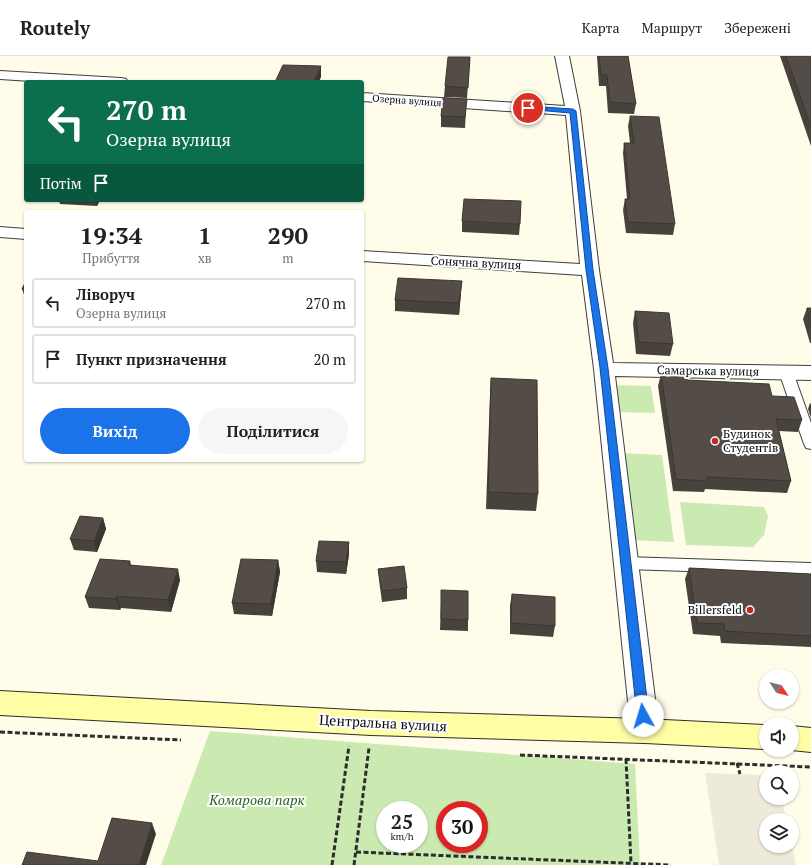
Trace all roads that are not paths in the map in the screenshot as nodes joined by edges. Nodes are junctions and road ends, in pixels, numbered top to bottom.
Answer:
1 (562, 56) edge
2 (0, 75) edge
3 (86, 80) edge
4 (364, 97) edge
5 (573, 111) junction
6 (0, 232) edge
7 (24, 234) edge
8 (364, 256) edge
9 (590, 270) junction
10 (604, 368) junction
11 (786, 372) junction
12 (811, 373) edge
13 (811, 444) edge
14 (626, 563) junction
15 (811, 569) edge
16 (0, 703) edge
17 (645, 731) junction
18 (759, 737) edge
19 (799, 739) edge
20 (811, 740) edge

1 - 5 street
2 - 3 street
4 - 5 street, Озерна вулиця
5 - 9 street
6 - 7 street
8 - 9 street, Сонячна вулиця
9 - 10 street
10 - 11 street, Самарська вулиця
10 - 14 street
11 - 12 street, Самарська вулиця
11 - 13 lane
14 - 15 lane
14 - 17 street
16 - 17 main road, Центральна вулиця
17 - 18 main road, Центральна вулиця
19 - 20 main road

